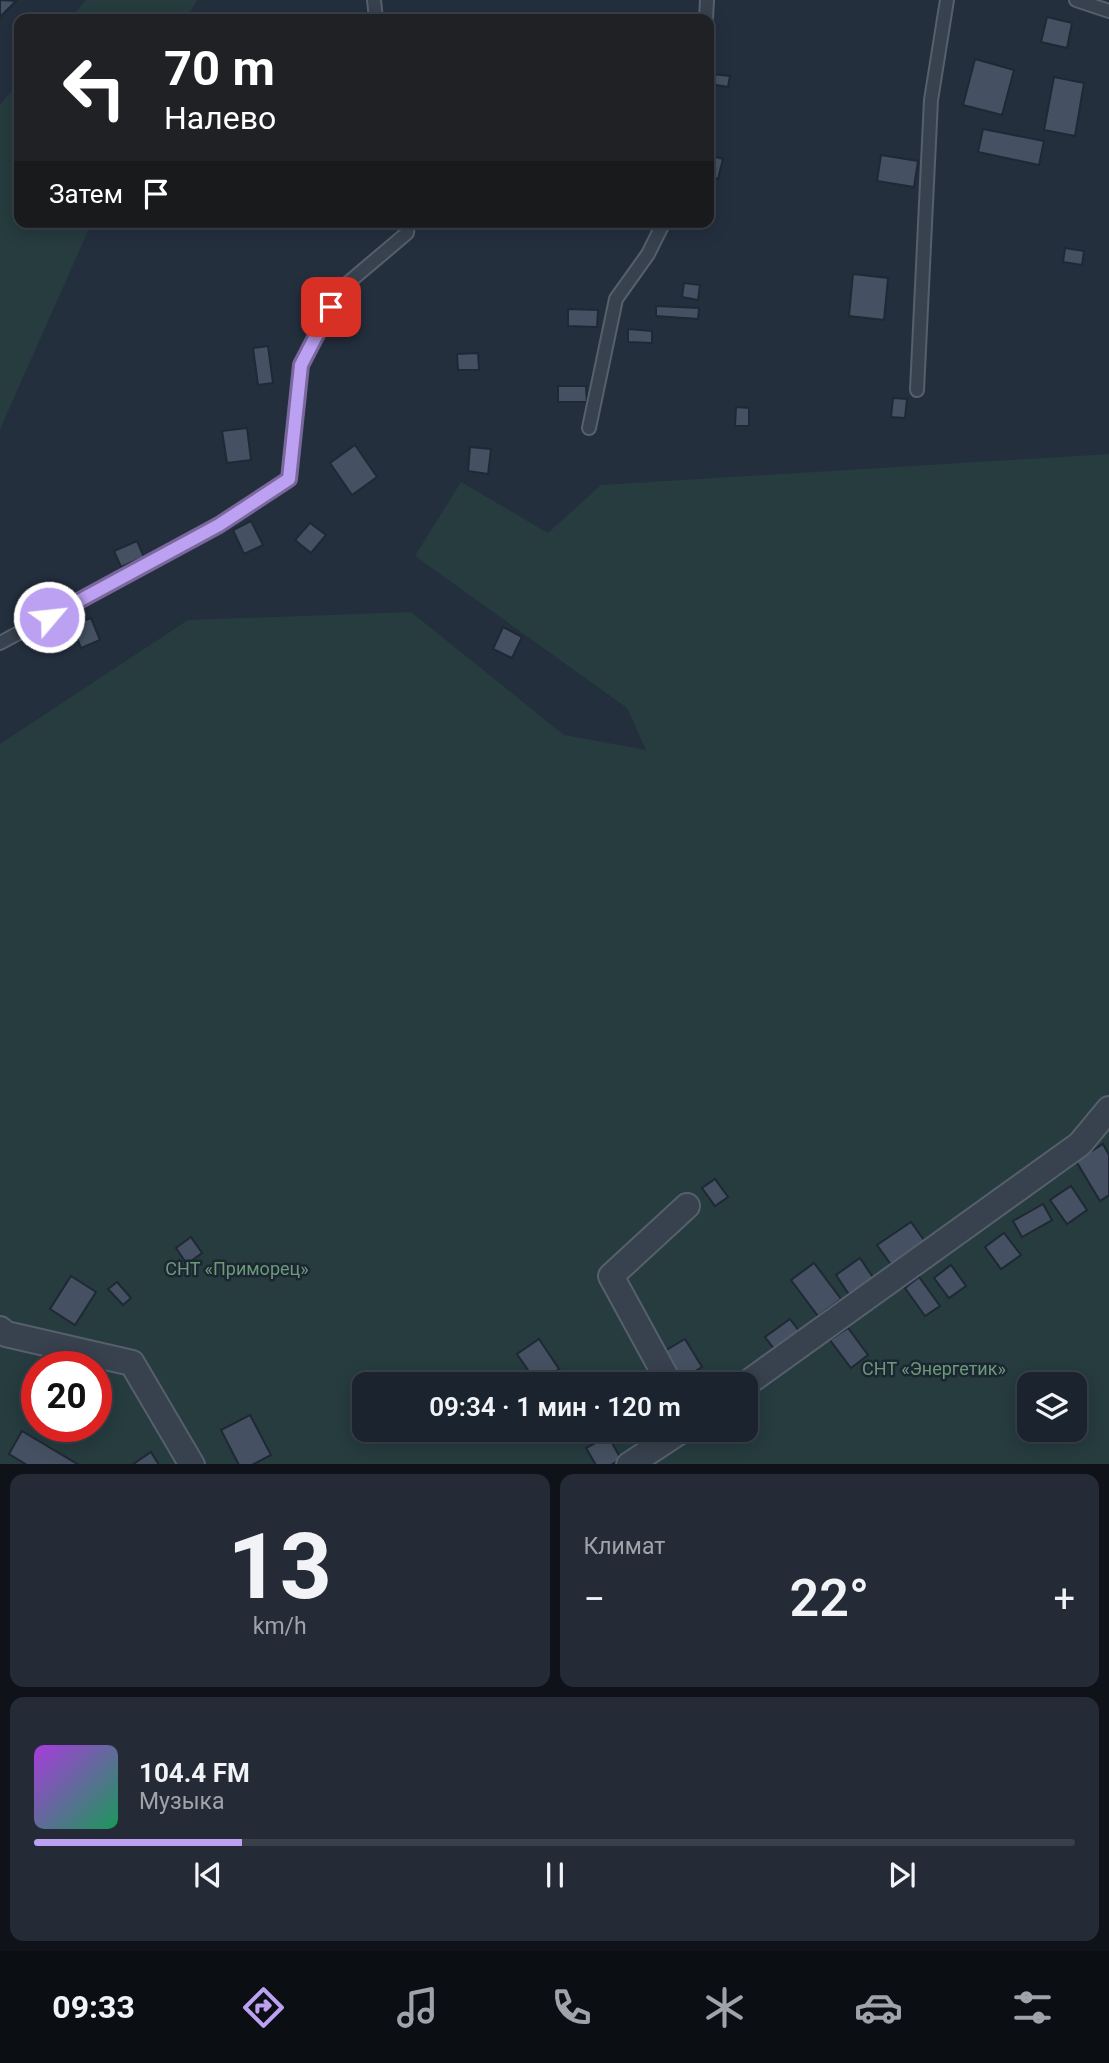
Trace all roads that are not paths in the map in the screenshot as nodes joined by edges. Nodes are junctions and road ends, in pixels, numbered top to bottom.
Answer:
1 (947, 0) edge
2 (1076, 0) edge
3 (1109, 11) edge
4 (407, 228) edge
5 (661, 228) edge
6 (917, 390) dead end
7 (589, 428) dead end
8 (0, 643) edge
9 (1109, 1109) edge
10 (687, 1206) dead end
11 (0, 1329) edge
12 (663, 1372) edge
13 (758, 1375) edge
14 (664, 1442) edge
15 (191, 1464) edge
16 (631, 1464) edge

1 - 6 lane
2 - 3 lane
4 - 8 lane
5 - 7 lane
9 - 13 street
10 - 12 street
11 - 15 street
14 - 16 street

